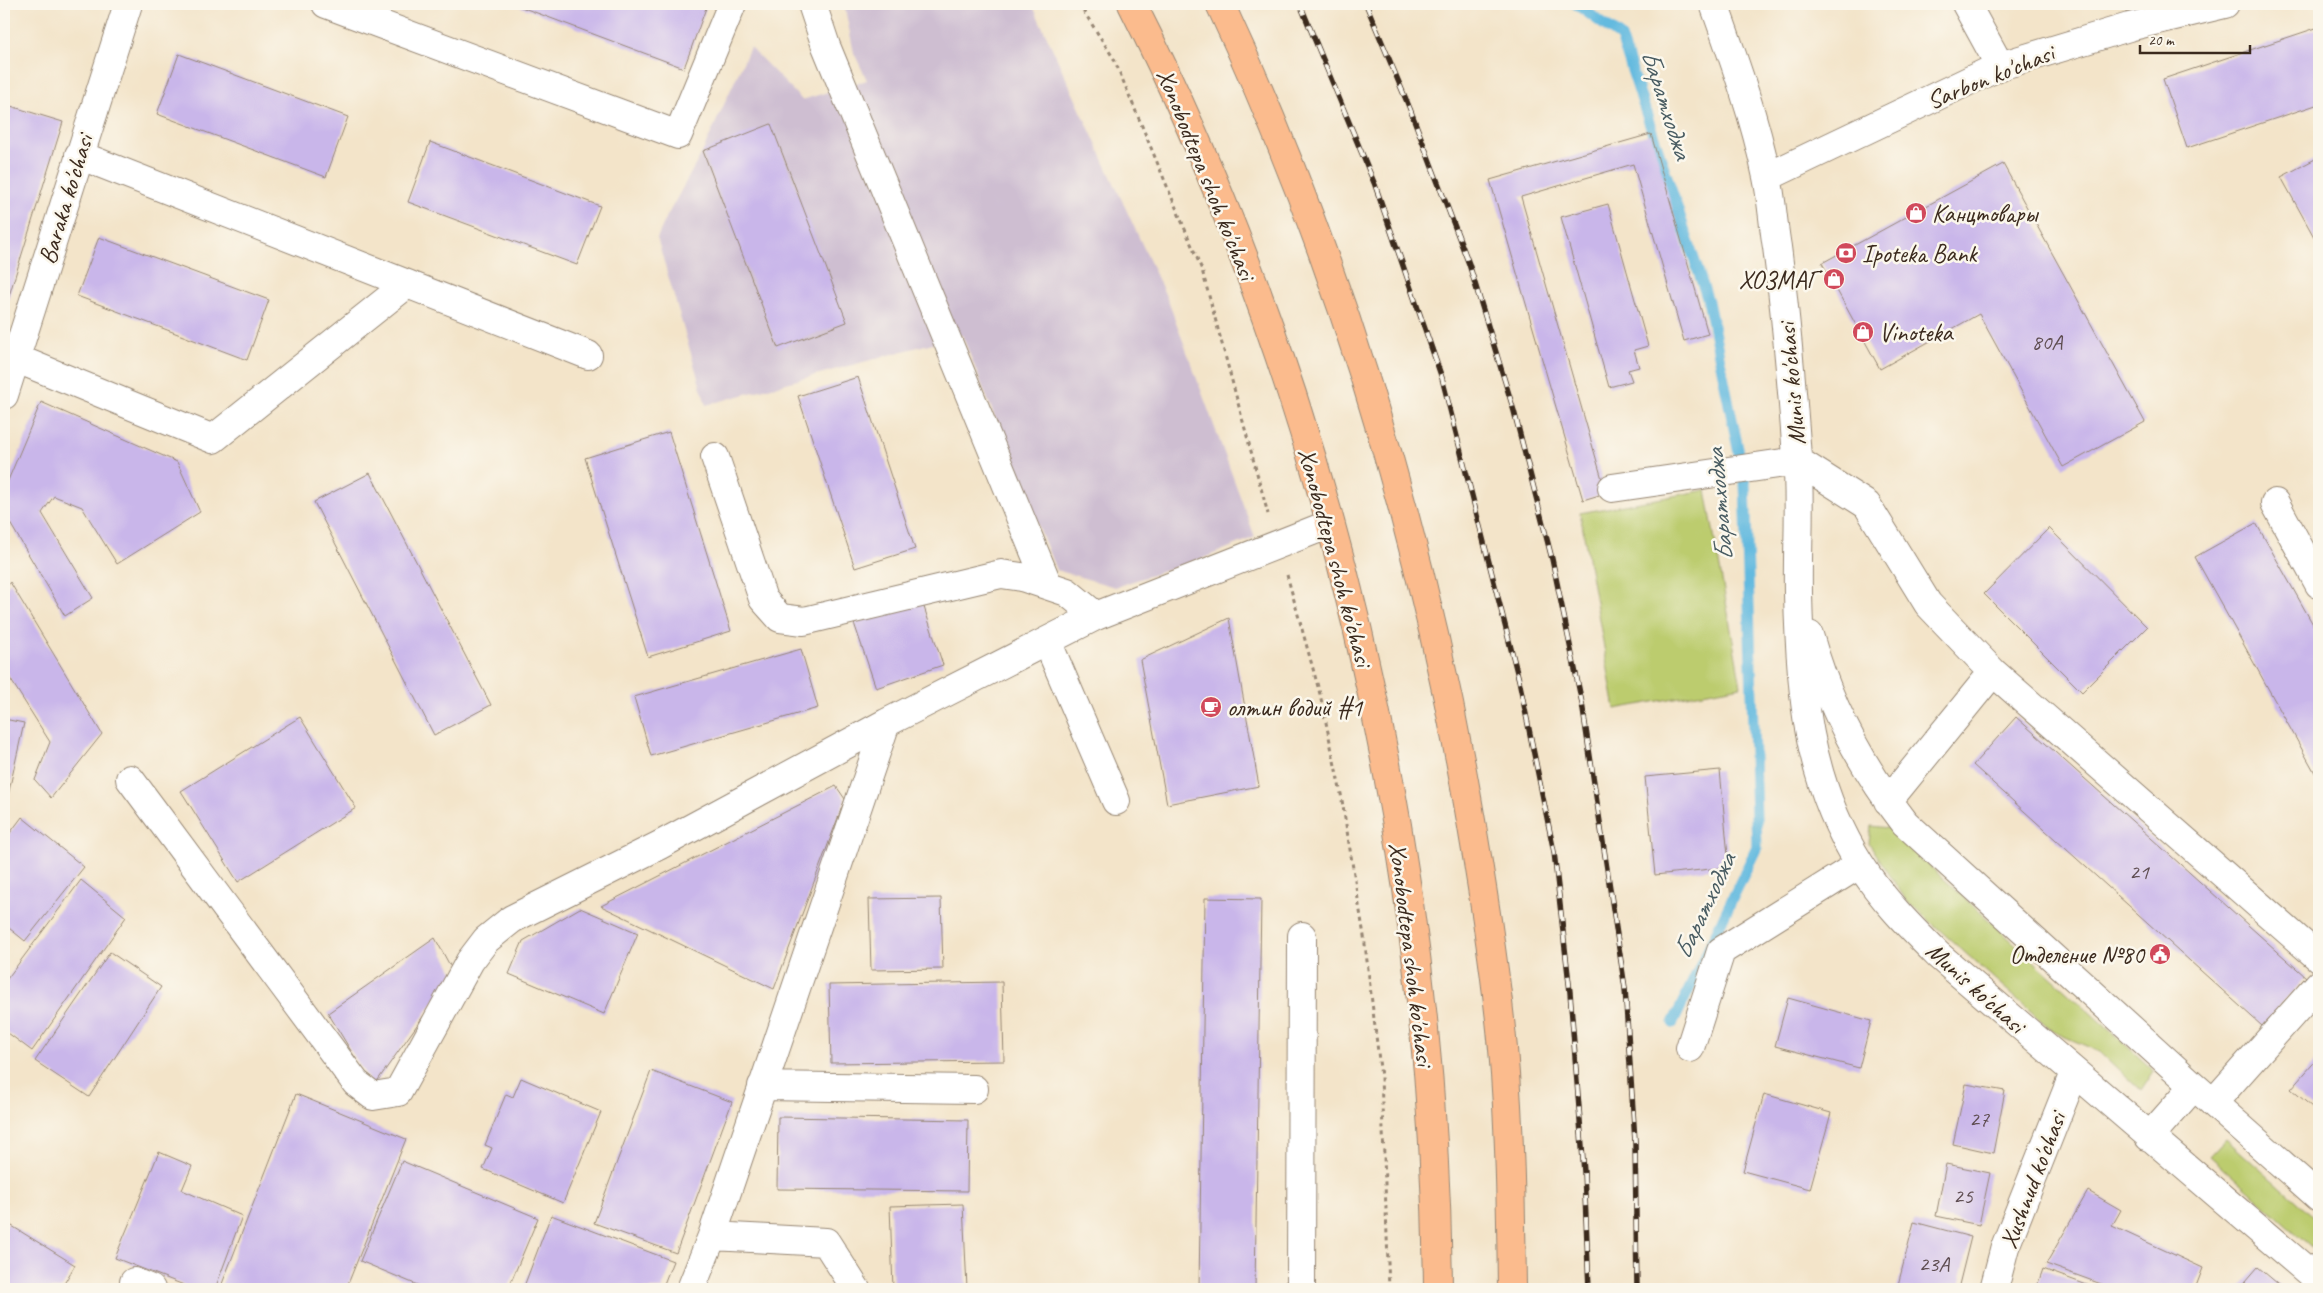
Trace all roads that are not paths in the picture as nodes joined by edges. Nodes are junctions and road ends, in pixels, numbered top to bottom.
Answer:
1 (128, 4) edge
2 (326, 4) edge
3 (732, 4) edge
4 (812, 4) edge
5 (1132, 4) edge
6 (1220, 4) edge
7 (1714, 4) edge
8 (1966, 4) edge
9 (2225, 4) edge
10 (2000, 66) junction
11 (79, 155) junction
12 (1767, 177) junction
13 (407, 284) junction
14 (588, 355) dead end
15 (15, 358) junction
16 (4, 395) edge
17 (715, 457) dead end
18 (1798, 461) junction
19 (1612, 488) dead end
20 (2275, 504) dead end
21 (1330, 524) junction
22 (2319, 584) edge
23 (1048, 586) junction
24 (1798, 593) junction
25 (1096, 616) junction
26 (1046, 641) junction
27 (1994, 672) junction
28 (886, 722) junction
29 (130, 779) dead end
30 (1116, 801) dead end
31 (1888, 801) junction
32 (1860, 864) junction
33 (1302, 936) dead end
34 (2319, 958) edge
35 (2319, 984) edge
36 (1690, 1048) dead end
37 (2074, 1073) junction
38 (762, 1086) junction
39 (974, 1089) dead end
40 (2204, 1094) junction
41 (2149, 1137) junction
42 (2319, 1197) edge
43 (712, 1236) junction
44 (2319, 1281) edge
45 (691, 1289) edge
46 (856, 1289) edge
47 (1301, 1289) edge
48 (1438, 1289) edge
49 (1512, 1289) edge
50 (1994, 1289) edge

1 - 11 street, Baraka ko'chasi
2 - 3 street
4 - 23 street
5 - 21 highway, Xonobodtepa shoh ko'chasi
6 - 49 highway
7 - 12 street, Munis ko'chasi
8 - 10 street
9 - 10 street, Sarbon ko'chasi
10 - 12 street, Sarbon ko'chasi
11 - 13 street
11 - 15 street, Baraka ko'chasi
12 - 18 street, Munis ko'chasi
13 - 14 street
13 - 15 street
15 - 16 street, Baraka ko'chasi
17 - 23 street
18 - 19 street
18 - 24 street, Munis ko'chasi
18 - 27 street
20 - 22 street
21 - 25 street
21 - 48 highway, Xonobodtepa shoh ko'chasi
23 - 25 street
24 - 31 street, Munis ko'chasi
24 - 32 street, Munis ko'chasi
25 - 26 street
26 - 28 street
26 - 30 street
27 - 31 street
27 - 34 street
28 - 29 street
28 - 38 street
31 - 40 street, Munis ko'chasi
32 - 36 street
32 - 37 street, Munis ko'chasi
33 - 47 street
35 - 40 street
37 - 41 street, Munis ko'chasi
37 - 50 street, Xushnud ko'chasi
38 - 39 street
38 - 43 street
40 - 41 street
40 - 42 street, Munis ko'chasi
41 - 44 street, Munis ko'chasi
43 - 45 street
43 - 46 street

